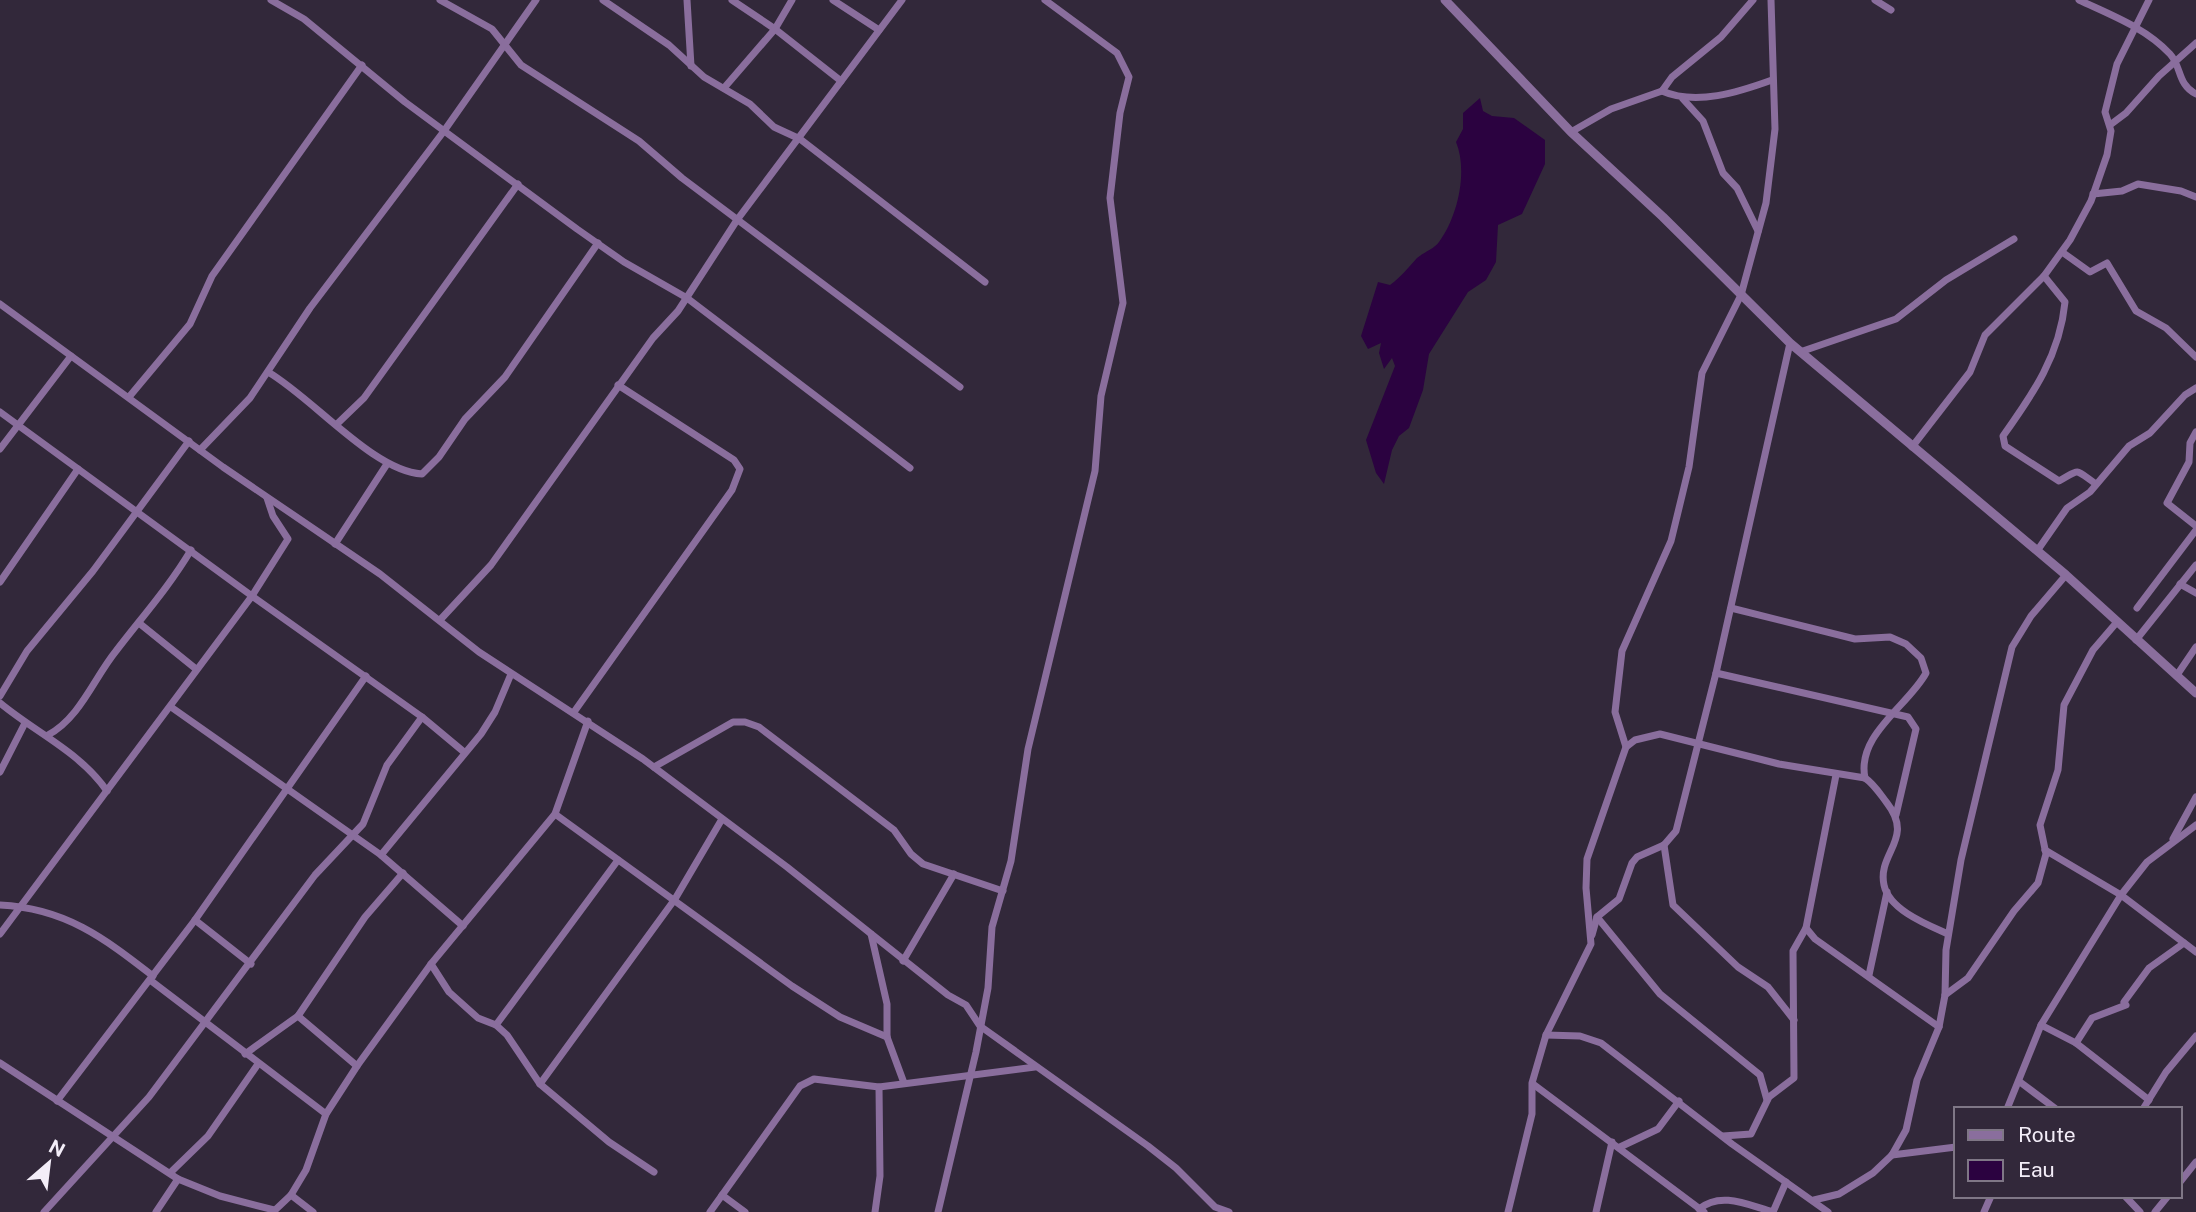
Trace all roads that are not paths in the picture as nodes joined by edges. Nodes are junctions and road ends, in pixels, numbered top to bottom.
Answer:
1 (271, 0) edge
2 (440, 0) edge
3 (536, 0) edge
4 (604, 0) edge
5 (687, 0) edge
6 (732, 0) edge
7 (792, 0) edge
8 (833, 0) edge
9 (902, 0) edge
10 (1045, 0) edge
11 (1445, 0) edge
12 (1460, 0) edge
13 (1753, 0) edge
14 (1771, 0) edge
15 (1875, 0) edge
16 (2079, 0) edge
17 (2149, 0) edge
18 (1453, 9) junction
19 (1891, 10) dead end
20 (2135, 26) junction
21 (775, 29) junction
22 (879, 30) junction
23 (505, 43) junction
24 (2196, 43) edge
25 (2176, 62) junction
26 (362, 65) junction
27 (691, 66) junction
28 (1772, 79) junction
29 (841, 81) junction
30 (723, 88) junction
31 (1662, 91) junction
32 (2196, 94) edge
33 (1684, 99) junction
34 (2110, 125) junction
35 (444, 131) junction
36 (1571, 132) junction
37 (800, 139) junction
38 (517, 184) junction
39 (2093, 194) junction
40 (2196, 197) edge
41 (737, 220) junction
42 (1758, 231) junction
43 (2014, 239) dead end
44 (598, 243) junction
45 (2062, 252) junction
46 (2044, 276) junction
47 (985, 282) dead end
48 (1741, 295) junction
49 (687, 298) junction
50 (0, 304) edge
51 (1790, 343) junction
52 (1800, 352) junction
53 (71, 356) junction
54 (2196, 357) edge
55 (268, 372) junction
56 (618, 385) junction
57 (960, 387) dead end
58 (2196, 388) edge
59 (129, 397) junction
60 (0, 412) edge
61 (17, 424) junction
62 (337, 424) junction
63 (2196, 432) edge
64 (189, 441) junction
65 (1912, 447) junction
66 (0, 449) edge
67 (200, 450) junction
68 (387, 464) junction
69 (910, 468) dead end
70 (78, 469) junction
71 (2096, 484) junction
72 (267, 498) junction
73 (137, 510) junction
74 (2196, 528) edge
75 (334, 544) junction
76 (191, 550) junction
77 (2037, 551) junction
78 (2196, 565) edge
79 (2066, 575) junction
80 (0, 582) edge
81 (2180, 584) junction
82 (2196, 593) edge
83 (252, 596) junction
84 (1731, 608) junction
85 (2137, 608) dead end
86 (440, 620) junction
87 (2117, 622) junction
88 (139, 624) junction
89 (2136, 640) junction
90 (2196, 647) edge
91 (196, 669) junction
92 (1716, 673) junction
93 (511, 674) junction
94 (2176, 675) junction
95 (366, 676) junction
96 (2196, 693) edge
97 (0, 696) edge
98 (0, 703) edge
99 (171, 707) junction
100 (574, 712) junction
101 (1892, 713) junction
102 (422, 718) junction
103 (588, 720) junction
104 (25, 723) junction
105 (48, 735) junction
106 (1700, 743) junction
107 (1626, 747) junction
108 (464, 752) junction
109 (654, 767) junction
110 (0, 772) edge
111 (1836, 775) junction
112 (1865, 778) junction
113 (287, 789) junction
114 (107, 791) junction
115 (2196, 797) edge
116 (555, 814) junction
117 (1896, 815) junction
118 (722, 818) junction
119 (2196, 825) edge
120 (351, 835) junction
121 (2171, 842) junction
122 (1664, 845) junction
123 (2045, 850) junction
124 (380, 855) junction
125 (618, 860) junction
126 (402, 873) junction
127 (954, 874) junction
128 (1003, 891) junction
129 (1886, 892) junction
130 (2121, 895) junction
131 (675, 899) junction
132 (0, 905) edge
133 (20, 905) junction
134 (1597, 917) junction
135 (195, 920) junction
136 (463, 926) junction
137 (1806, 928) junction
138 (871, 933) junction
139 (0, 934) edge
140 (1948, 934) junction
141 (2184, 943) junction
142 (1591, 944) junction
143 (2196, 952) edge
144 (903, 961) junction
145 (251, 964) junction
146 (431, 964) junction
147 (1869, 975) junction
148 (151, 978) junction
149 (1945, 995) junction
150 (298, 1016) junction
151 (1794, 1020) junction
152 (204, 1023) junction
153 (496, 1024) junction
154 (2041, 1025) junction
155 (980, 1027) junction
156 (1939, 1027) junction
157 (1546, 1035) junction
158 (2196, 1036) edge
159 (887, 1037) junction
160 (2076, 1043) junction
161 (245, 1055) junction
162 (0, 1063) edge
163 (258, 1064) junction
164 (357, 1066) junction
165 (1035, 1067) junction
166 (971, 1073) junction
167 (2020, 1082) junction
168 (904, 1083) junction
169 (1532, 1083) junction
170 (540, 1084) junction
171 (878, 1087) junction
172 (1767, 1100) junction
173 (2149, 1100) junction
174 (57, 1101) junction
175 (1679, 1101) junction
176 (2008, 1107) edge
177 (2053, 1107) edge
178 (2144, 1107) edge
179 (326, 1114) junction
180 (1722, 1136) junction
181 (112, 1137) junction
182 (1612, 1142) junction
183 (1620, 1147) junction
184 (1954, 1147) edge
185 (1892, 1155) junction
186 (2196, 1162) edge
187 (654, 1172) dead end
188 (170, 1173) junction
189 (178, 1180) junction
190 (2182, 1180) edge
191 (1786, 1182) junction
192 (291, 1195) junction
193 (722, 1195) junction
194 (2127, 1198) edge
195 (2166, 1198) edge
196 (1814, 1200) junction
197 (1701, 1210) edge
198 (273, 1211) edge
199 (44, 1212) edge
200 (156, 1212) edge
201 (313, 1212) edge
202 (710, 1212) edge
203 (745, 1212) edge
204 (875, 1212) edge
205 (938, 1212) edge
206 (1229, 1212) edge
207 (1508, 1212) edge
208 (1596, 1212) edge
209 (1773, 1212) edge
210 (1828, 1212) edge
211 (2140, 1212) edge
212 (2155, 1212) edge

1 - 26 street
2 - 23 street
3 - 23 street
4 - 27 street
5 - 27 street
6 - 21 street
7 - 21 street
8 - 22 street
9 - 22 street
10 - 128 street
11 - 18 street
12 - 18 street
13 - 31 street
14 - 28 street
15 - 19 street
16 - 20 street
17 - 20 street
18 - 36 street
20 - 25 street
20 - 34 street
21 - 29 street
21 - 30 street
22 - 29 street
23 - 35 street
23 - 41 street
24 - 25 street
25 - 32 street
25 - 34 street
26 - 35 street
26 - 59 street
27 - 30 street
28 - 33 street
28 - 42 street
29 - 37 street
30 - 37 street
31 - 33 street
31 - 36 street
33 - 42 street
34 - 39 street
35 - 38 street
35 - 55 street
36 - 48 street
37 - 41 street
37 - 47 street
38 - 44 street
38 - 62 street
39 - 40 street
39 - 45 street
41 - 49 street
41 - 57 street
42 - 48 street
43 - 52 street
44 - 49 street
44 - 68 street
45 - 46 street
45 - 54 street
46 - 65 street
46 - 71 street
48 - 51 street
48 - 107 street
49 - 56 street
49 - 69 street
50 - 53 street
51 - 52 street
51 - 84 street
52 - 65 street
53 - 59 street
53 - 61 street
55 - 62 street
55 - 67 street
56 - 86 street
56 - 100 street
58 - 71 street
59 - 64 street
60 - 61 street
61 - 66 street
61 - 70 street
62 - 68 street
63 - 74 street
64 - 67 street
64 - 73 street
65 - 77 street
67 - 72 street
68 - 75 street
70 - 73 street
70 - 80 street
71 - 77 street
72 - 75 street
72 - 83 street
73 - 76 street
73 - 97 street
74 - 85 street
75 - 86 street
76 - 83 street
76 - 88 street
77 - 79 street
78 - 81 street
79 - 87 street
79 - 140 street
81 - 82 street
81 - 89 street
83 - 91 street
83 - 95 street
84 - 92 street
84 - 101 street
86 - 93 street
87 - 89 street
87 - 123 street
88 - 91 street
88 - 105 street
89 - 94 street
90 - 94 street
91 - 99 street
92 - 101 street
92 - 106 street
93 - 100 street
93 - 108 street
94 - 96 street
95 - 102 street
95 - 113 street
98 - 104 street
99 - 113 street
99 - 114 street
100 - 103 street
101 - 112 street
101 - 117 street
102 - 108 street
102 - 120 street
103 - 109 street
103 - 116 street
104 - 105 street
104 - 110 street
105 - 114 street
106 - 107 street
106 - 111 street
106 - 122 street
107 - 142 street
108 - 124 street
109 - 118 street
109 - 127 street
111 - 112 street
111 - 137 street
112 - 117 street
113 - 120 street
113 - 135 street
114 - 133 street
115 - 121 street
116 - 125 street
116 - 136 street
117 - 129 street
118 - 131 street
118 - 138 street
119 - 121 street
120 - 124 street
120 - 145 street
121 - 130 street
122 - 134 street
122 - 151 street
123 - 130 street
123 - 149 street
124 - 126 street
125 - 131 street
125 - 153 street
126 - 136 street
126 - 150 street
127 - 128 street
127 - 144 street
128 - 155 street
129 - 140 street
129 - 147 street
130 - 141 street
130 - 154 street
131 - 159 street
131 - 170 street
132 - 133 street
133 - 139 street
133 - 148 street
134 - 142 street
134 - 172 street
135 - 145 street
135 - 148 street
136 - 146 street
137 - 147 street
137 - 151 street
138 - 144 street
138 - 159 street
140 - 149 street
141 - 143 street
141 - 160 street
142 - 157 street
144 - 155 street
145 - 152 street
146 - 153 street
146 - 164 street
147 - 156 street
148 - 152 street
148 - 174 street
149 - 156 street
150 - 161 street
150 - 164 street
151 - 172 street
152 - 161 street
152 - 181 street
153 - 170 street
154 - 160 street
154 - 167 street
155 - 165 street
155 - 166 street
156 - 185 street
157 - 169 street
157 - 175 street
158 - 173 street
159 - 168 street
160 - 173 street
161 - 163 street
162 - 174 street
163 - 179 street
163 - 188 street
164 - 179 street
165 - 166 street
165 - 206 street
166 - 168 street
166 - 205 street
167 - 176 street
167 - 177 street
168 - 171 street
169 - 182 street
169 - 207 street
170 - 187 street
171 - 193 street
171 - 204 street
172 - 180 street
173 - 178 street
174 - 181 street
175 - 180 street
175 - 183 street
179 - 192 street
180 - 191 street
181 - 188 street
181 - 199 street
182 - 183 street
182 - 208 street
183 - 197 street
184 - 185 street
185 - 196 street
186 - 190 street
188 - 189 street
189 - 198 street
189 - 200 street
191 - 196 street
191 - 209 street
192 - 198 street
192 - 201 street
193 - 202 street
193 - 203 street
194 - 211 street
195 - 212 street
196 - 210 street
197 - 209 street

